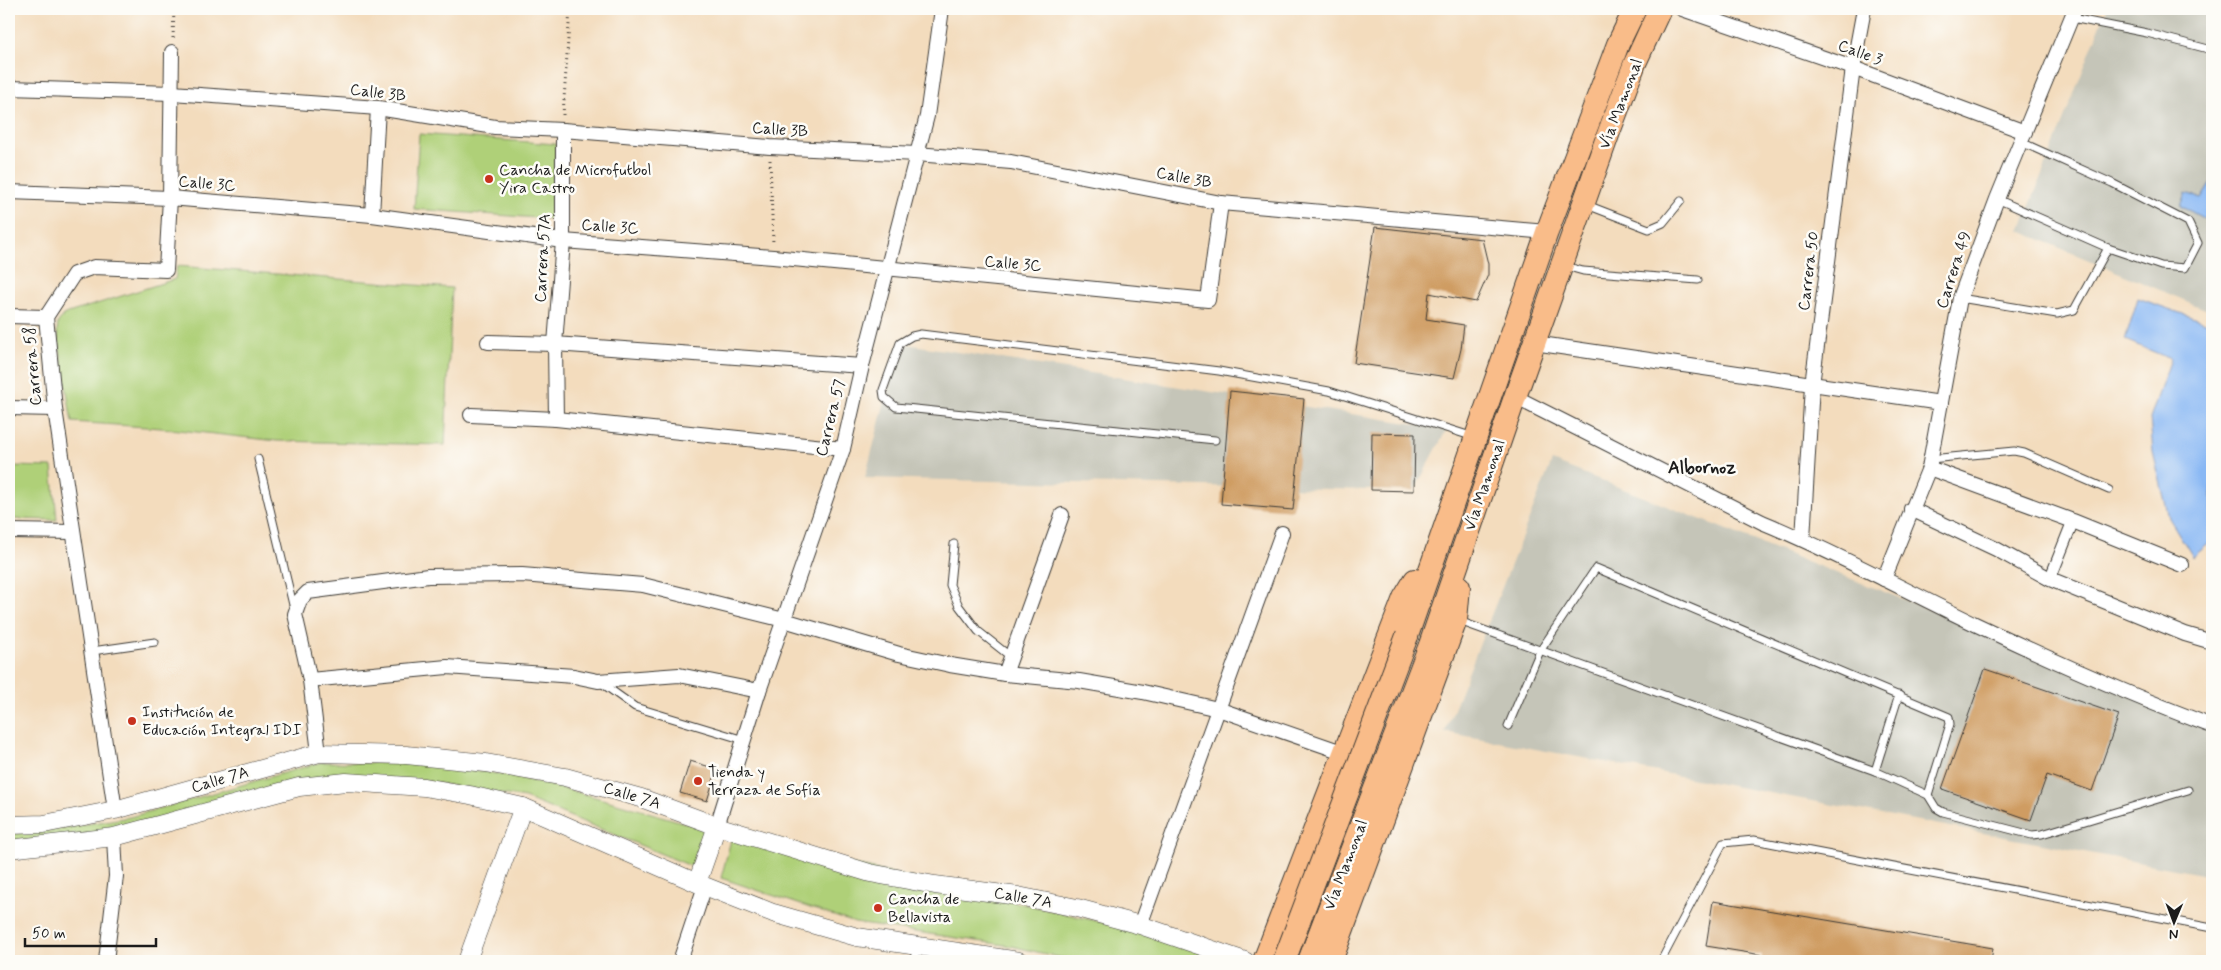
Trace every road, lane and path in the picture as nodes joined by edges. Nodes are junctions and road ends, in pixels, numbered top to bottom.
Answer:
1 (174, 9) edge
2 (570, 9) edge
3 (942, 9) edge
4 (1628, 9) edge
5 (1635, 9) edge
6 (1660, 9) edge
7 (1682, 9) edge
8 (1864, 9) edge
9 (2073, 14) edge
10 (2212, 50) edge
11 (172, 52) joint
12 (1853, 68) junction
13 (9, 88) edge
14 (172, 94) junction
15 (378, 108) junction
16 (563, 130) junction
17 (2023, 137) junction
18 (770, 147) junction
19 (917, 154) junction
20 (9, 192) edge
21 (170, 198) junction
22 (1997, 199) junction
23 (1681, 201) dead end
24 (1221, 203) junction
25 (1585, 204) junction
26 (372, 215) junction
27 (1547, 232) junction
28 (563, 241) junction
29 (2108, 248) junction
30 (773, 257) junction
31 (1562, 266) junction
32 (888, 269) junction
33 (1698, 280) dead end
34 (1960, 298) junction
35 (9, 316) edge
36 (46, 318) junction
37 (488, 342) dead end
38 (1534, 343) junction
39 (555, 344) junction
40 (862, 366) junction
41 (1812, 385) junction
42 (1515, 397) junction
43 (1941, 404) junction
44 (9, 408) edge
45 (55, 409) junction
46 (471, 415) dead end
47 (556, 419) junction
48 (1475, 437) junction
49 (1215, 440) dead end
50 (843, 449) junction
51 (258, 459) dead end
52 (1929, 464) junction
53 (2109, 490) dead end
54 (1911, 508) junction
55 (1062, 515) dead end
56 (2073, 521) junction
57 (9, 531) edge
58 (73, 532) junction
59 (1282, 533) dead end
60 (1803, 539) junction
61 (1439, 541) junction
62 (954, 544) dead end
63 (1462, 550) junction
64 (2182, 565) dead end
65 (1884, 579) junction
66 (2050, 579) junction
67 (295, 614) junction
68 (784, 620) junction
69 (1456, 620) junction
70 (155, 642) dead end
71 (2212, 642) edge
72 (92, 651) junction
73 (1540, 651) junction
74 (1011, 656) junction
75 (1005, 674) junction
76 (310, 680) junction
77 (598, 681) junction
78 (759, 691) junction
79 (1899, 695) junction
80 (1218, 709) junction
81 (1508, 726) dead end
82 (2212, 726) edge
83 (744, 740) junction
84 (319, 753) junction
85 (1345, 754) junction
86 (1874, 771) junction
87 (2188, 790) dead end
88 (1928, 795) junction
89 (523, 807) junction
90 (115, 810) junction
91 (9, 825) edge
92 (717, 826) junction
93 (114, 837) junction
94 (9, 849) edge
95 (701, 884) junction
96 (1140, 925) junction
97 (2212, 928) edge
98 (915, 954) edge
99 (106, 961) edge
100 (467, 961) edge
101 (680, 961) edge
102 (1019, 961) edge
103 (1245, 961) edge
104 (1263, 961) edge
105 (1284, 961) edge
106 (1292, 961) edge
107 (1309, 961) edge
108 (1330, 961) edge
109 (1661, 961) edge

1 - 11 path
2 - 16 path
3 - 19 street, Carrera 57
4 - 5 street
5 - 27 main road, Vía Mamonal
6 - 25 main road, Vía Mamonal
7 - 12 street, Calle 3
8 - 12 street, Carrera 50
9 - 10 lane
9 - 17 street, Carrera 49
11 - 14 street, Carrera 58
12 - 17 street, Calle 3
12 - 41 street, Carrera 50
13 - 14 street, Calle 3B
14 - 15 street, Calle 3B
14 - 21 street, Carrera 58
15 - 16 street, Calle 3B
15 - 26 street
16 - 18 street, Calle 3B
16 - 28 street, Carrera 57A
17 - 22 street, Carrera 49
17 - 29 lane
18 - 19 street, Calle 3B
18 - 30 path
19 - 24 street, Calle 3B
19 - 32 street, Carrera 57
20 - 21 street, Calle 3C
21 - 26 street, Calle 3C
21 - 36 street, Carrera 58
22 - 29 lane
22 - 34 street, Carrera 49
23 - 25 lane
24 - 27 street, Calle 3B
24 - 32 street, Calle 3C
25 - 31 main road, Vía Mamonal
26 - 28 street, Calle 3C
27 - 48 main road, Vía Mamonal
28 - 30 street, Calle 3C
28 - 39 street, Carrera 57A
29 - 34 lane
30 - 32 street, Calle 3C
31 - 33 lane
31 - 38 main road, Vía Mamonal
32 - 40 street, Carrera 57
34 - 43 street, Carrera 49
35 - 36 street
36 - 45 street, Carrera 58
37 - 39 street
38 - 41 street
38 - 42 main road, Vía Mamonal
39 - 40 street
39 - 47 street, Carrera 57A
40 - 50 street, Carrera 57
41 - 43 street
41 - 60 street, Carrera 50
42 - 60 street
42 - 63 main road, Vía Mamonal
43 - 52 street, Carrera 49
44 - 45 street
45 - 58 street, Carrera 58
46 - 47 street
47 - 50 street
48 - 49 lane
48 - 61 main road, Vía Mamonal
50 - 68 street, Carrera 57
51 - 67 lane
52 - 53 lane
52 - 54 street, Carrera 49
52 - 56 street
54 - 65 street, Carrera 49
54 - 66 street
55 - 74 street
56 - 64 street
56 - 66 street
57 - 58 street
58 - 72 street, Carrera 58
59 - 80 street
60 - 65 street
61 - 85 main road
61 - 105 main road, Vía Mamonal, bridge
62 - 74 lane
63 - 69 main road
63 - 107 main road, Vía Mamonal
65 - 82 street
66 - 71 street
67 - 68 street
67 - 76 street
68 - 75 street
68 - 78 street, Carrera 57
69 - 73 lane
69 - 108 main road
70 - 72 lane
72 - 90 street, Carrera 58
73 - 79 lane
73 - 81 lane
73 - 86 lane
74 - 75 street
75 - 80 street
76 - 77 street
76 - 84 street
77 - 78 street
77 - 83 lane
78 - 83 street, Carrera 57
79 - 86 lane
79 - 88 lane
80 - 85 street
80 - 96 street
83 - 92 street, Carrera 57
84 - 90 street, Calle 7A
84 - 92 street, Calle 7A
85 - 104 main road
86 - 88 lane
87 - 88 lane
89 - 93 street, Calle 7A
89 - 95 street, Calle 7A
89 - 100 street
90 - 91 street, Calle 7A
92 - 95 street
92 - 96 street, Calle 7A
93 - 94 street, Calle 7A
93 - 99 street
95 - 98 street, Calle 7A
95 - 101 street
96 - 103 street, Calle 7A
97 - 109 lane
98 - 102 street, Calle 7A
104 - 106 street

